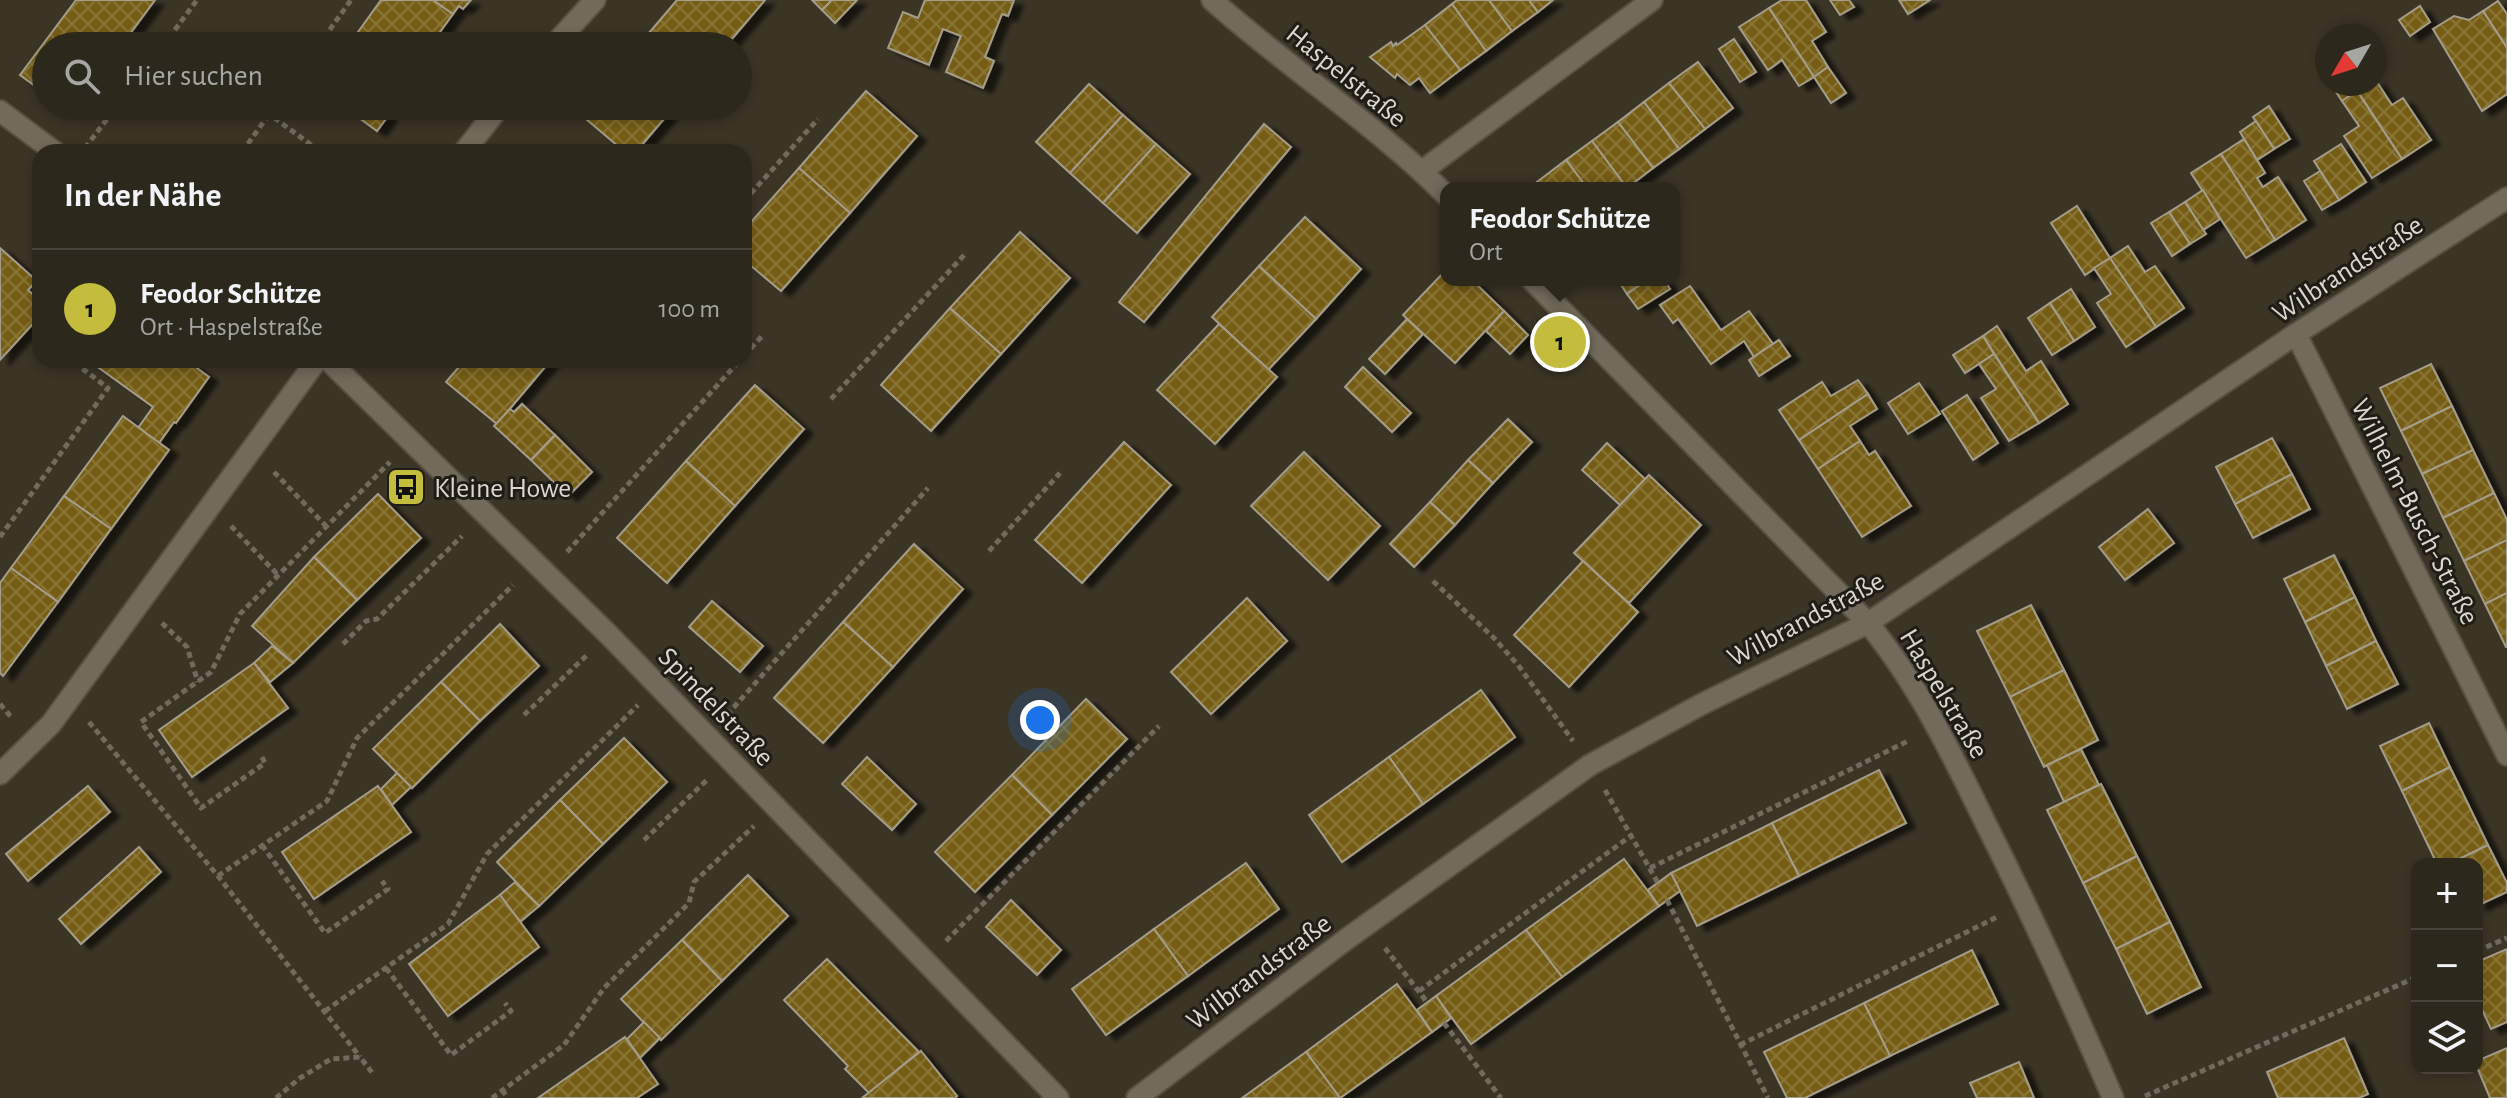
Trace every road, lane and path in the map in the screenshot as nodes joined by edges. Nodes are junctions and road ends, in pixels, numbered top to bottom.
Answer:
1 (197, 0) edge
2 (351, 0) edge
3 (595, 0) edge
4 (1212, 0) edge
5 (1652, 0) edge
6 (174, 32) edge
7 (328, 32) edge
8 (566, 32) edge
9 (0, 111) edge
10 (818, 119) dead end
11 (106, 120) edge
12 (265, 120) edge
13 (277, 120) edge
14 (489, 120) edge
15 (44, 144) edge
16 (88, 144) edge
17 (248, 144) edge
18 (310, 144) edge
19 (470, 144) edge
20 (1422, 171) junction
21 (1440, 189) edge
22 (752, 192) edge
23 (2507, 198) edge
24 (966, 253) dead end
25 (1538, 286) edge
26 (2296, 334) junction
27 (763, 335) dead end
28 (752, 347) edge
29 (82, 368) edge
30 (311, 368) edge
31 (336, 368) edge
32 (732, 368) edge
33 (831, 399) dead end
34 (411, 441) junction
35 (252, 449) junction
36 (1060, 473) dead end
37 (928, 488) dead end
38 (211, 505) junction
39 (485, 513) junction
40 (326, 526) junction
41 (0, 537) edge
42 (989, 551) dead end
43 (542, 568) junction
44 (278, 575) junction
45 (1433, 581) dead end
46 (138, 605) junction
47 (1868, 623) junction
48 (608, 634) junction
49 (343, 644) dead end
50 (198, 682) junction
51 (658, 685) junction
52 (70, 699) junction
53 (524, 715) dead end
54 (1159, 726) dead end
55 (1937, 726) junction
56 (708, 736) junction
57 (2507, 755) edge
58 (262, 757) dead end
59 (729, 759) junction
60 (1590, 765) junction
61 (0, 774) edge
62 (775, 807) junction
63 (1632, 835) junction
64 (644, 840) dead end
65 (262, 845) junction
66 (1650, 868) junction
67 (218, 876) junction
68 (382, 881) dead end
69 (1658, 883) dead end
70 (1667, 900) dead end
71 (2026, 904) junction
72 (1367, 925) junction
73 (2507, 938) edge
74 (2483, 948) edge
75 (926, 962) junction
76 (386, 968) junction
77 (2411, 980) edge
78 (1419, 991) junction
79 (1427, 1002) dead end
80 (505, 1003) dead end
81 (325, 1011) junction
82 (1444, 1023) dead end
83 (1740, 1045) junction
84 (360, 1057) junction
85 (374, 1075) dead end
86 (502, 1090) junction
87 (276, 1098) edge
88 (492, 1098) edge
89 (508, 1098) edge
90 (1058, 1098) edge
91 (1137, 1098) edge
92 (1501, 1098) edge
93 (1768, 1098) edge
94 (2113, 1098) edge
95 (2140, 1098) edge

1 - 6 path
2 - 7 path
3 - 8 street
4 - 20 street, Haspelstraße
5 - 20 street
9 - 15 street
10 - 22 path
11 - 16 path
12 - 17 path
13 - 18 path
14 - 19 street
20 - 21 street, Haspelstraße
23 - 26 street, Wilbrandstraße
24 - 33 path
25 - 47 street, Haspelstraße
26 - 47 street, Wilbrandstraße
26 - 57 street, Wilhelm-Busch-Straße
27 - 28 path
29 - 41 path
30 - 35 street
31 - 34 street, Spindelstraße
32 - 43 path
34 - 39 street, Spindelstraße
34 - 40 path
35 - 38 street
35 - 40 path
36 - 42 path
37 - 56 path
38 - 44 path
38 - 46 street
39 - 43 street, Spindelstraße
39 - 49 path
40 - 44 path
43 - 48 street, Spindelstraße
43 - 65 path
44 - 50 path
45 - 60 path
46 - 50 path
46 - 52 street
47 - 55 street, Haspelstraße
47 - 60 street, Wilbrandstraße
48 - 51 street, Spindelstraße
48 - 53 path
50 - 58 path
51 - 56 street, Spindelstraße
51 - 76 path
52 - 61 street
52 - 67 path
54 - 75 path
55 - 66 path
55 - 71 street, Haspelstraße
56 - 59 street, Spindelstraße
59 - 62 street, Spindelstraße
59 - 64 path
60 - 63 path
60 - 72 street, Wilbrandstraße
62 - 75 street, Spindelstraße
62 - 86 path
63 - 66 path
63 - 78 path
65 - 67 path
65 - 68 path
66 - 69 path
67 - 81 path
70 - 83 path
71 - 83 path
71 - 94 street, Haspelstraße
72 - 78 path
72 - 91 street, Wilbrandstraße
73 - 74 path
75 - 90 street, Spindelstraße
76 - 80 path
76 - 81 path
77 - 95 path
78 - 79 path
81 - 84 path
82 - 92 path
83 - 93 path
84 - 85 path
84 - 87 path
86 - 88 path
86 - 89 path

